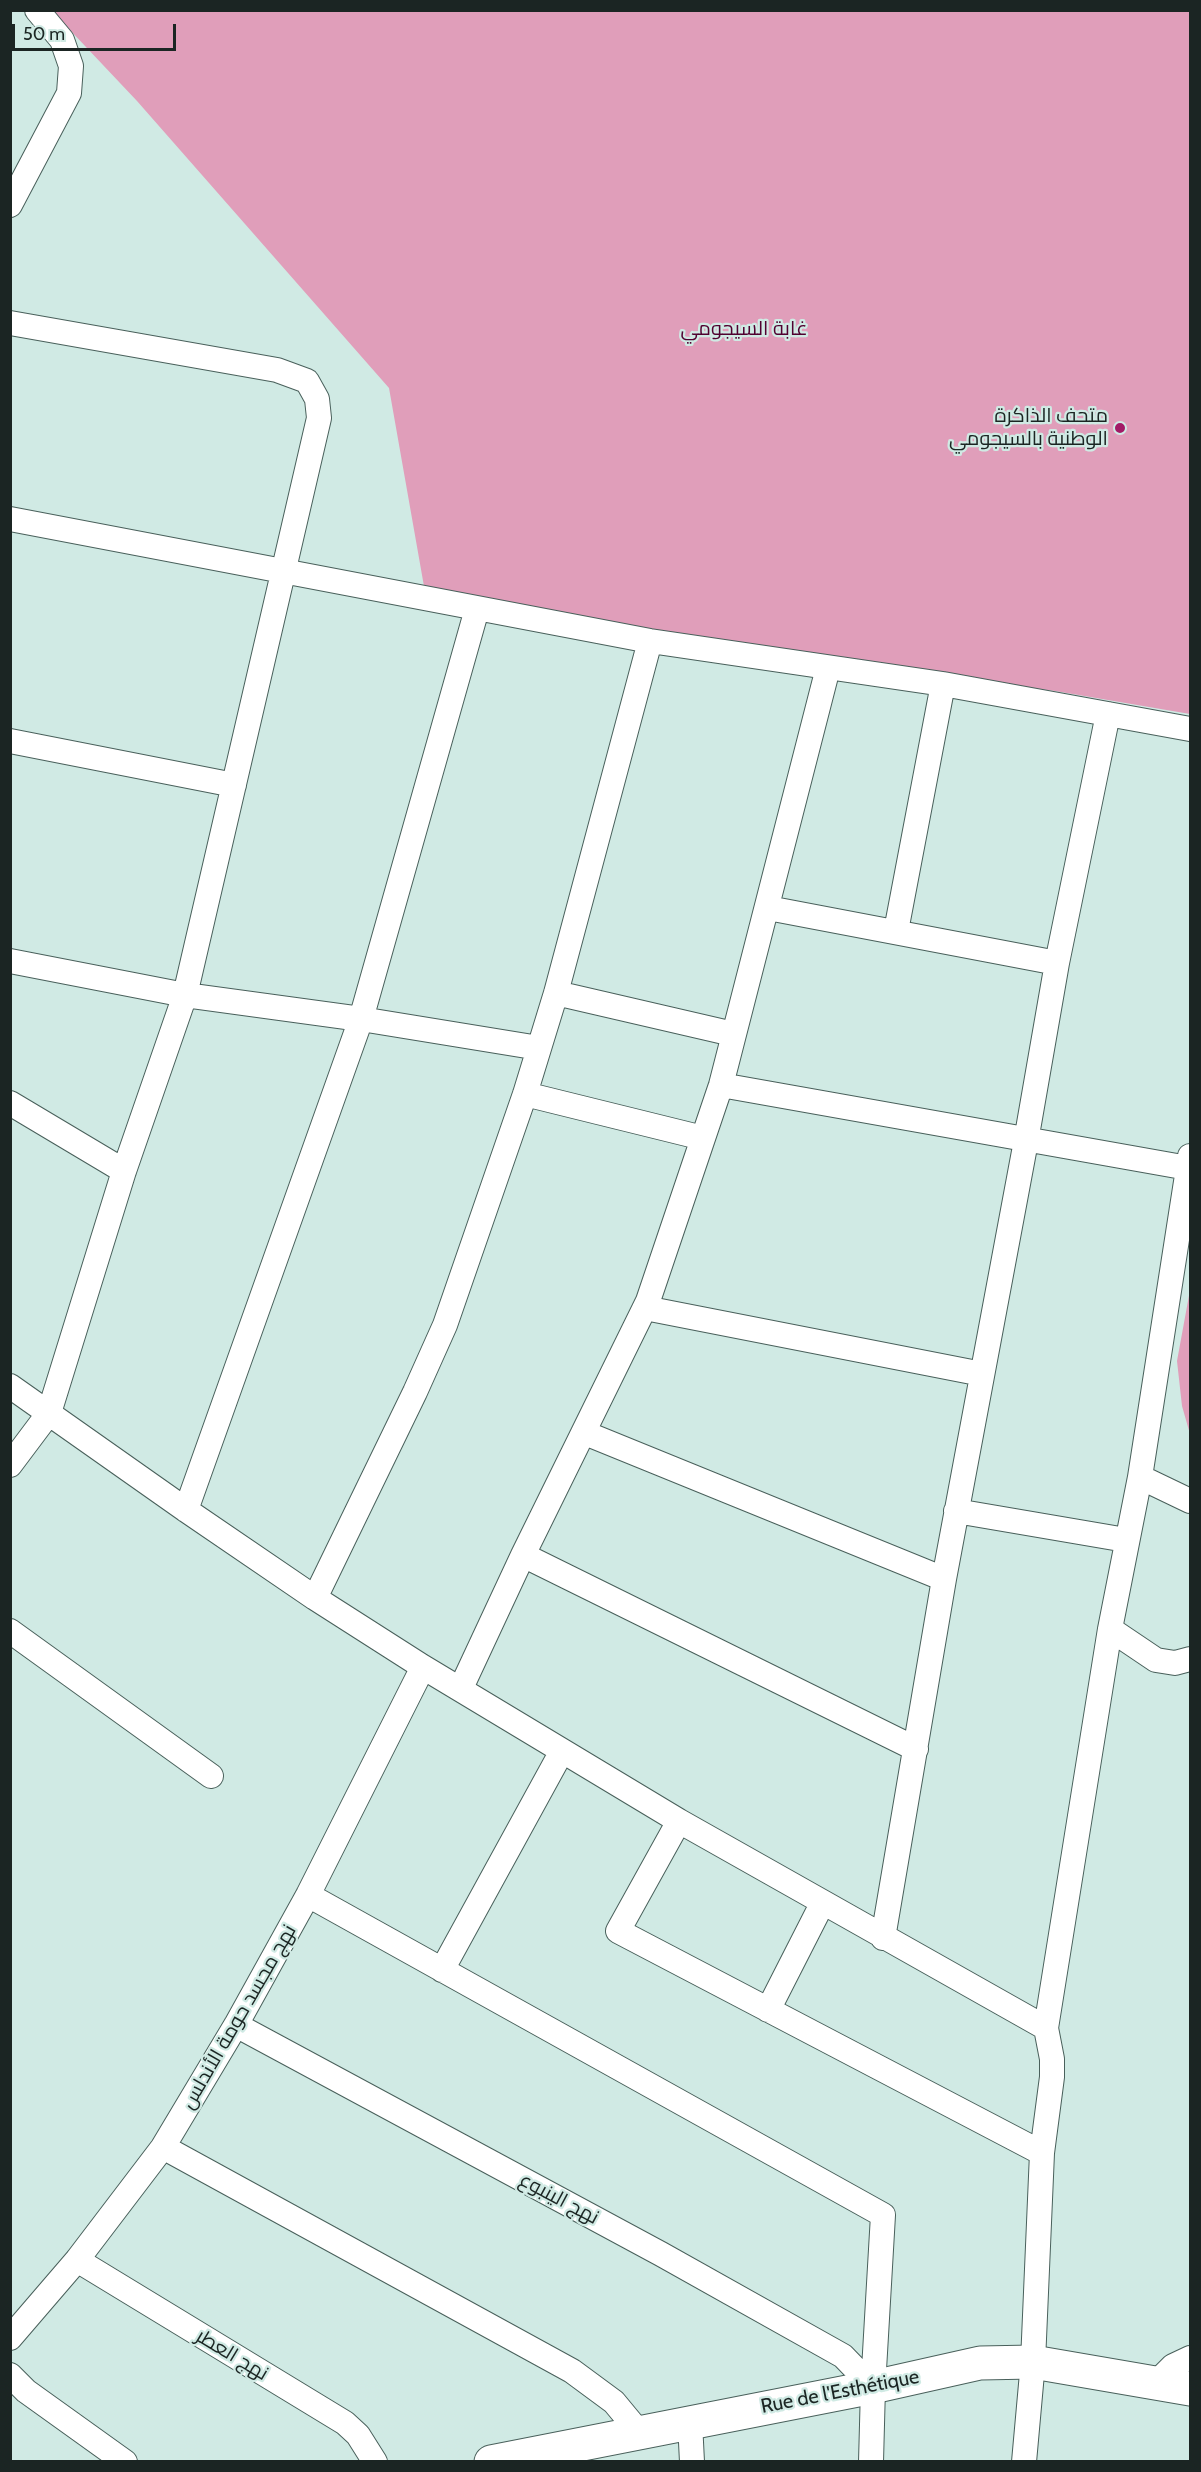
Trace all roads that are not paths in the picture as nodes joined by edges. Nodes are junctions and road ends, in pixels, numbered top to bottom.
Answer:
1 (37, 10) edge
2 (10, 205) edge
3 (10, 323) edge
4 (10, 519) edge
5 (284, 570) junction
6 (477, 609) junction
7 (650, 641) junction
8 (828, 668) junction
9 (943, 684) junction
10 (1108, 714) junction
11 (1191, 729) edge
12 (10, 741) edge
13 (234, 785) junction
14 (768, 908) junction
15 (896, 931) junction
16 (10, 961) edge
17 (1057, 963) junction
18 (556, 993) junction
19 (185, 995) junction
20 (361, 1019) junction
21 (733, 1034) junction
22 (539, 1048) junction
23 (721, 1085) junction
24 (525, 1094) junction
25 (10, 1103) edge
26 (703, 1138) junction
27 (1026, 1141) junction
28 (1189, 1162) edge
29 (124, 1171) junction
30 (645, 1308) junction
31 (982, 1374) junction
32 (10, 1386) edge
33 (49, 1413) junction
34 (585, 1432) junction
35 (10, 1465) edge
36 (1140, 1477) junction
37 (1191, 1501) edge
38 (186, 1510) junction
39 (956, 1511) junction
40 (1126, 1540) junction
41 (523, 1555) junction
42 (944, 1579) junction
43 (315, 1598) junction
44 (1110, 1629) junction
45 (10, 1631) edge
46 (1191, 1659) edge
47 (423, 1667) junction
48 (460, 1688) junction
49 (916, 1749) junction
50 (562, 1751) junction
51 (211, 1776) dead end
52 (678, 1821) junction
53 (308, 1895) junction
54 (822, 1904) junction
55 (883, 1938) junction
56 (442, 1970) junction
57 (768, 2010) junction
58 (236, 2025) junction
59 (1046, 2028) junction
60 (163, 2147) junction
61 (1042, 2153) junction
62 (77, 2260) junction
63 (10, 2338) edge
64 (1191, 2358) edge
65 (1033, 2362) junction
66 (10, 2375) edge
67 (1157, 2382) junction
68 (873, 2387) junction
69 (1191, 2389) edge
70 (690, 2422) junction
71 (638, 2431) junction
72 (535, 2458) edge
73 (125, 2462) edge
74 (375, 2462) edge
75 (491, 2462) edge
76 (692, 2462) edge
77 (871, 2462) edge
78 (1024, 2462) edge

1 - 2 street
3 - 5 street
4 - 5 street
5 - 6 street
5 - 13 street
6 - 7 street
6 - 20 street
7 - 8 street
7 - 18 street
8 - 9 street
8 - 14 street
9 - 10 street
9 - 15 street
10 - 11 street
10 - 17 street
12 - 13 street
13 - 19 street
14 - 15 street
14 - 21 street
15 - 17 street
16 - 19 street
17 - 27 street
18 - 21 street
18 - 22 street
19 - 20 street
19 - 29 street
20 - 22 street
20 - 38 street
21 - 23 street
22 - 24 street
23 - 26 street
23 - 27 street
24 - 26 street
24 - 43 street
25 - 29 street
26 - 30 street
27 - 28 street
27 - 31 street
28 - 36 street
29 - 33 street
30 - 31 street
30 - 34 street
31 - 39 street
32 - 33 street
33 - 35 street
33 - 38 street
34 - 41 street
34 - 42 street
36 - 37 street
36 - 40 street
38 - 43 street
39 - 40 street
39 - 42 street
40 - 44 street
41 - 48 street
41 - 49 street
42 - 49 street
43 - 47 street
44 - 46 street
44 - 59 street
45 - 51 street
47 - 48 street
47 - 53 street, نهج مجسد حومة الأندلس
48 - 50 street
49 - 55 street
50 - 52 street
50 - 56 street
52 - 54 street
52 - 57 street
53 - 56 street
53 - 58 street, نهج مجسد حومة الأندلس
54 - 55 street
54 - 57 street
55 - 59 street
56 - 68 street
57 - 61 street
58 - 60 street, نهج مجسد حومة الأندلس
58 - 68 street, نهج الينبوع
59 - 61 street
60 - 62 street, نهج مجسد حومة الأندلس
60 - 71 street
61 - 65 street
62 - 63 street, نهج مجسد حومة الأندلس
62 - 74 street, نهج العطر
64 - 67 street
65 - 67 street, Rue de l'Esthétique
65 - 68 street, Rue de l'Esthétique
65 - 78 street
66 - 73 street
67 - 69 street, Rue de l'Esthétique
68 - 70 street, Rue de l'Esthétique
68 - 77 street
70 - 71 street, Rue de l'Esthétique
70 - 76 street
71 - 72 street, Rue de l'Esthétique
72 - 75 street, Rue de l'Esthétique

